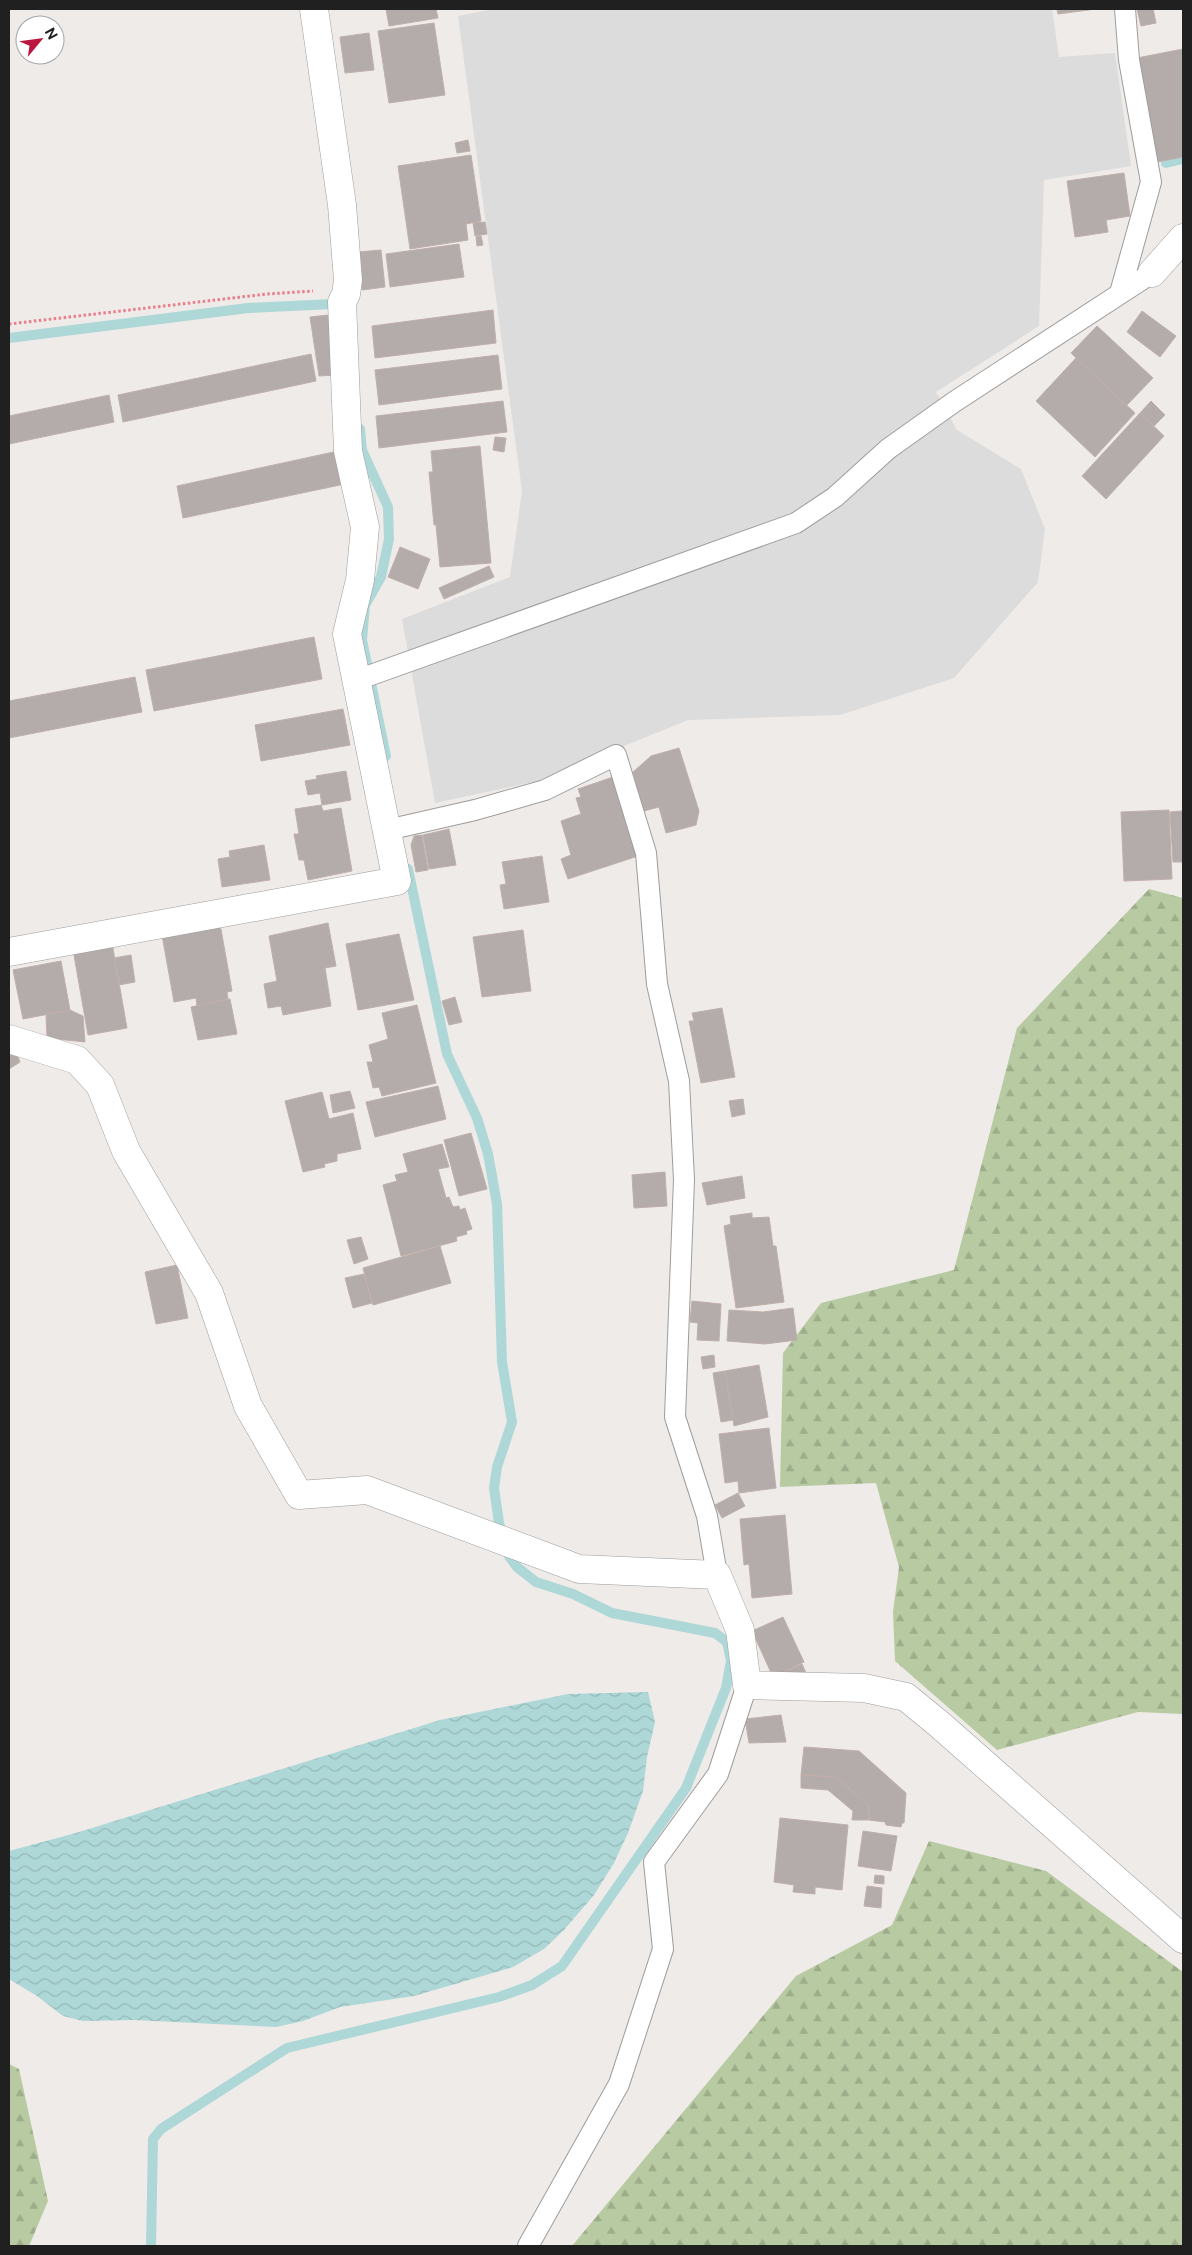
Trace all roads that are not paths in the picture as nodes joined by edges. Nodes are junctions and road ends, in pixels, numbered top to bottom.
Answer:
1 (314, 9) edge
2 (1125, 9) edge
3 (1183, 238) edge
4 (1183, 270) edge
5 (1152, 273) junction
6 (1120, 293) junction
7 (366, 677) junction
8 (396, 828) junction
9 (9, 952) edge
10 (9, 1039) edge
11 (717, 1575) junction
12 (747, 1685) junction
13 (1183, 1939) edge
14 (528, 2246) edge

1 - 7 street
2 - 6 lane
3 - 5 street
4 - 5 street
5 - 6 lane
6 - 7 lane
7 - 8 street
8 - 9 street
8 - 11 lane
10 - 11 street
11 - 12 street
12 - 13 street
12 - 14 lane

